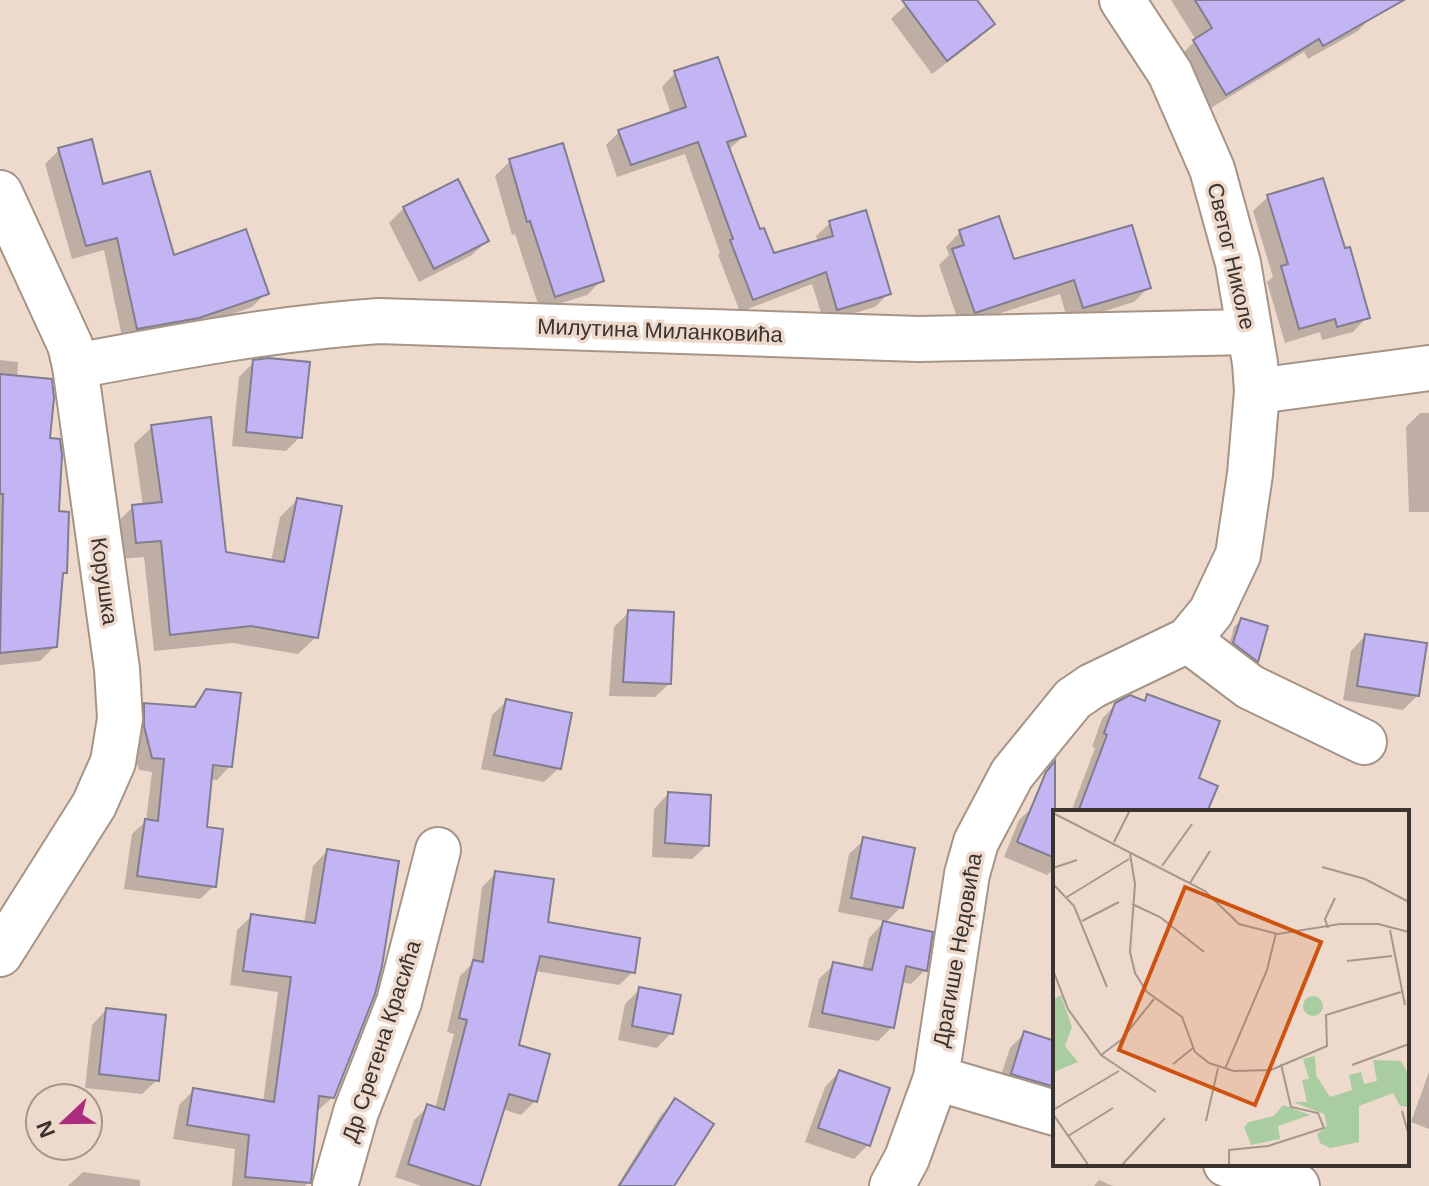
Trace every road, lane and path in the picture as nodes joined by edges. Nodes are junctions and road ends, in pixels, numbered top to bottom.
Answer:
1 (1122, 0) edge
2 (0, 193) edge
3 (1249, 332) junction
4 (75, 366) junction
5 (1429, 368) edge
6 (1257, 391) junction
7 (1188, 640) junction
8 (1364, 742) dead end
9 (438, 850) dead end
10 (0, 954) edge
11 (936, 1078) junction
12 (1053, 1112) edge
13 (1232, 1166) edge
14 (335, 1186) edge
15 (892, 1186) edge
16 (1297, 1186) edge

1 - 3 street, Светог Николе
2 - 4 street, Корушка
3 - 4 street, Милутина Миланковића
3 - 6 street, Светог Николе
4 - 10 street, Корушка
5 - 6 street
6 - 7 street, Драгише Недовића
7 - 8 street
7 - 11 street, Драгише Недовића
9 - 14 street, Др Сретена Красића
11 - 12 street
11 - 15 street, Драгише Недовића
13 - 16 street

